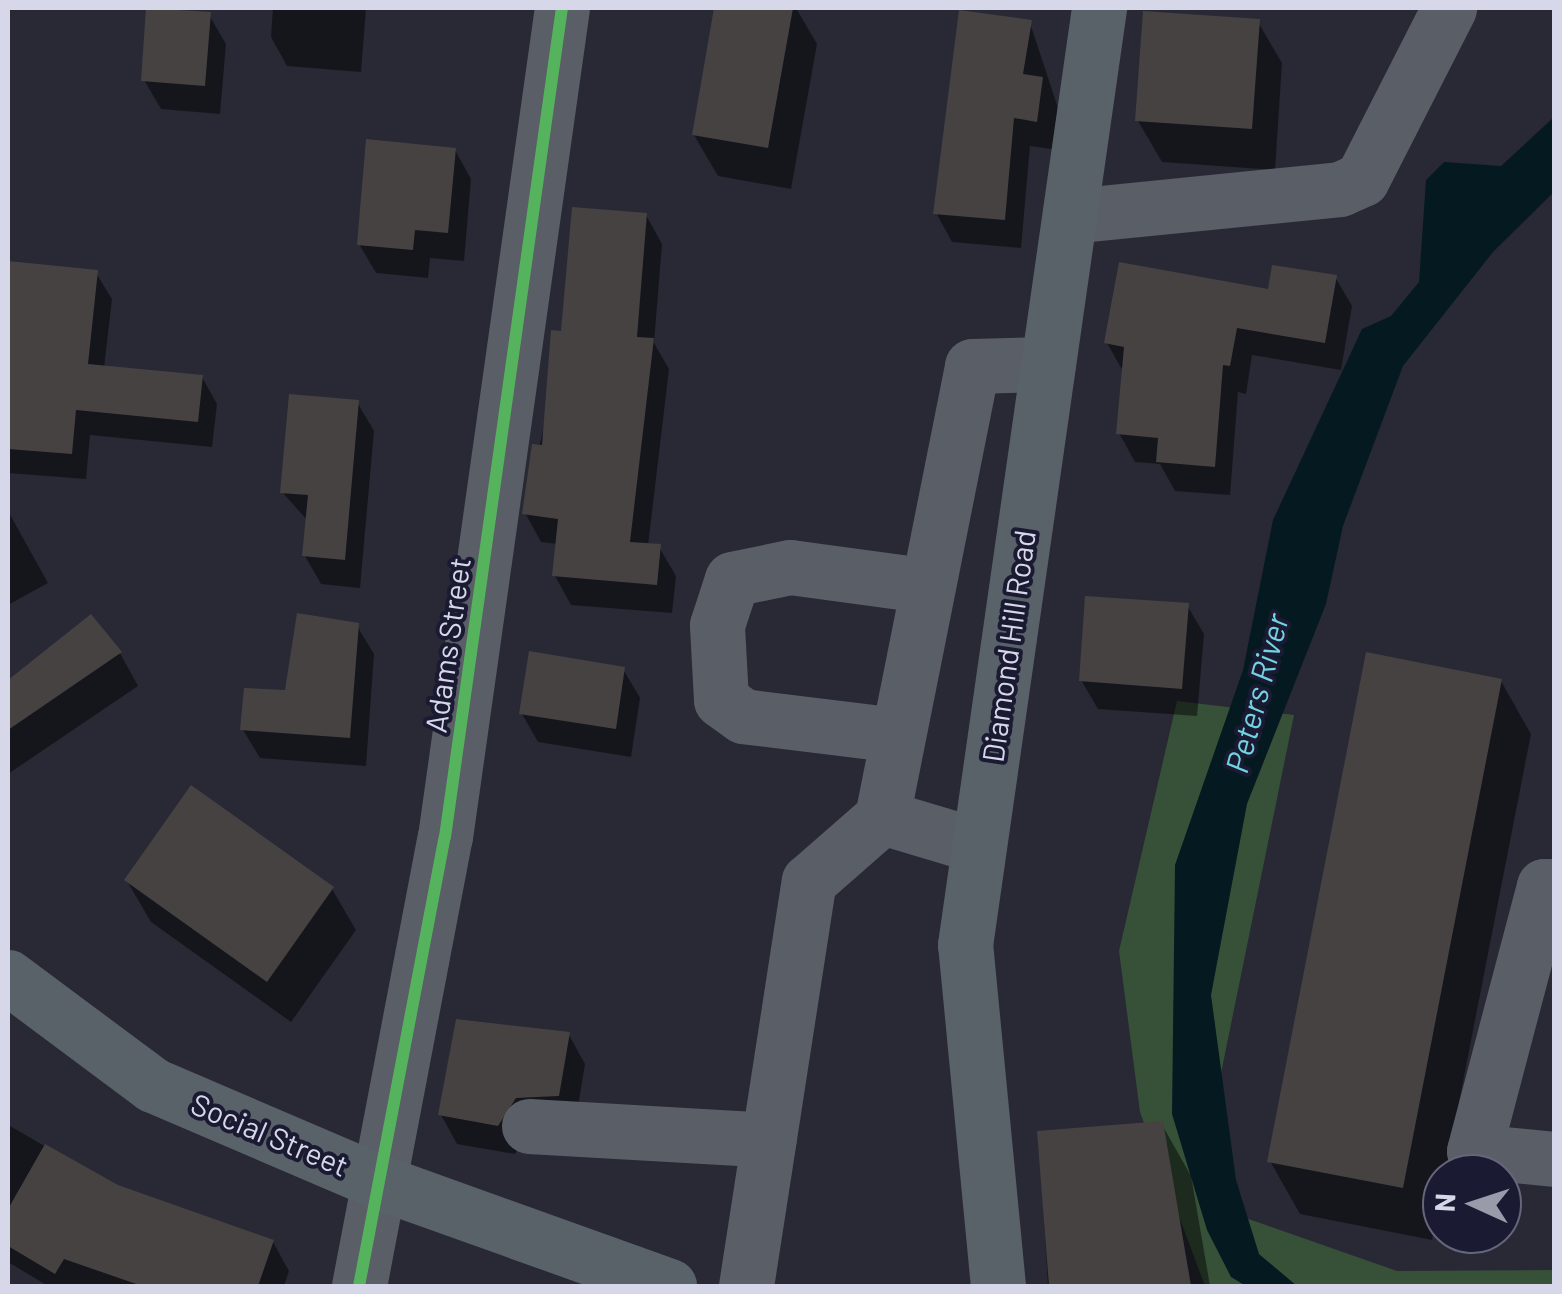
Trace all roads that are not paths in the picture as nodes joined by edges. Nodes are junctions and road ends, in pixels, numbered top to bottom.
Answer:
1 (562, 8) edge
2 (1100, 8) edge
3 (1450, 8) edge
4 (1070, 216) junction
5 (1048, 364) junction
6 (923, 585) junction
7 (897, 735) junction
8 (882, 816) junction
9 (979, 846) junction
10 (1551, 874) edge
11 (8, 977) edge
12 (528, 1126) dead end
13 (768, 1140) junction
14 (1554, 1159) edge
15 (382, 1183) junction
16 (360, 1286) edge
17 (669, 1286) edge
18 (746, 1286) edge
19 (998, 1286) edge

1 - 15 street, Adams Street
2 - 4 main road, Diamond Hill Road
3 - 4 street
4 - 5 main road, Diamond Hill Road
5 - 6 street
5 - 9 main road, Diamond Hill Road
6 - 7 street
6 - 7 street
7 - 8 street
8 - 9 street
8 - 13 street
9 - 19 main road, Diamond Hill Road
10 - 14 street
11 - 15 main road, Social Street
12 - 13 street
13 - 18 street
15 - 16 street, Adams Street
15 - 17 main road, Social Street

